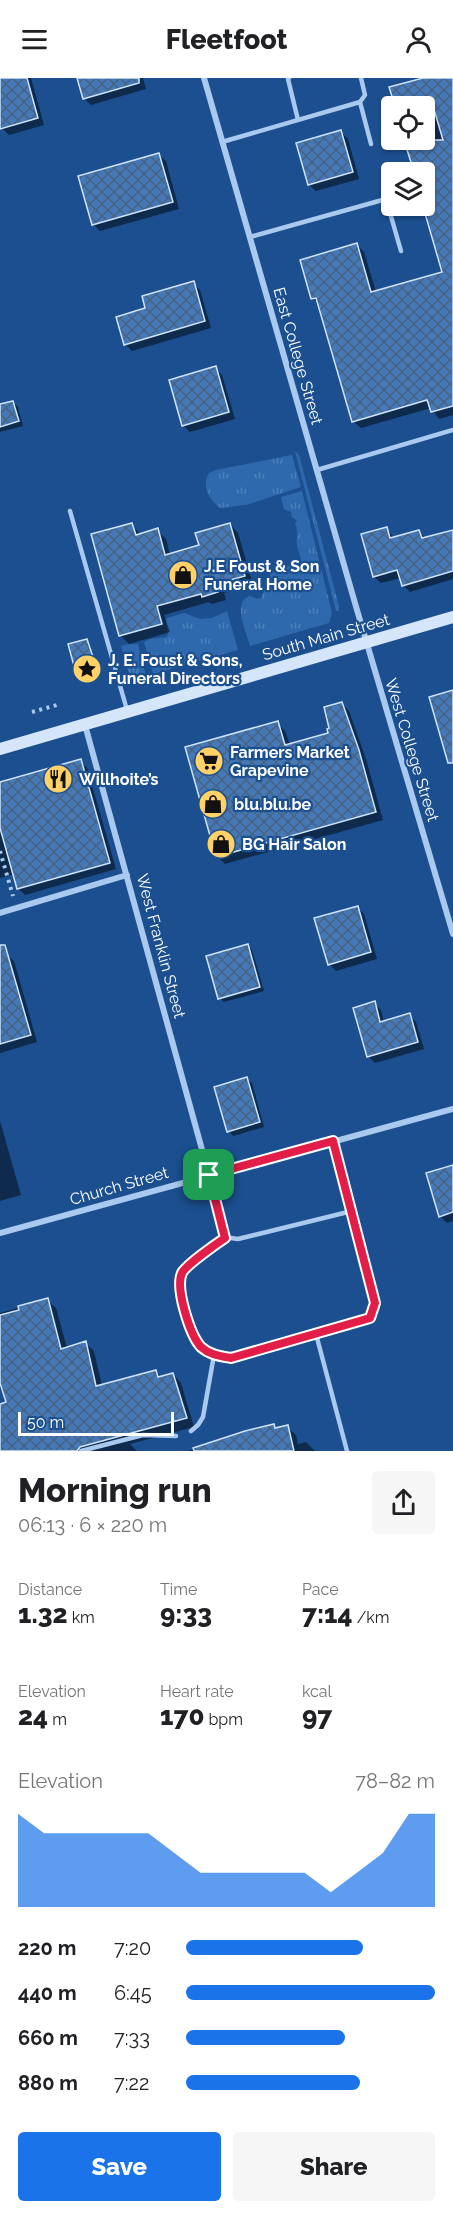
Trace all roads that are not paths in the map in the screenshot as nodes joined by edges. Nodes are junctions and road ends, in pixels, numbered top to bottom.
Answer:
1 (204, 78) edge
2 (289, 78) edge
3 (361, 78) edge
4 (360, 102) junction
5 (298, 120) junction
6 (222, 142) junction
7 (371, 144) dead end
8 (250, 237) junction
9 (401, 251) dead end
10 (453, 430) edge
11 (317, 470) junction
12 (69, 511) dead end
13 (453, 617) edge
14 (366, 642) junction
15 (128, 713) junction
16 (85, 725) junction
17 (0, 749) edge
18 (127, 875) junction
19 (0, 913) edge
20 (453, 934) edge
21 (453, 1109) edge
22 (333, 1141) junction
23 (209, 1175) junction
24 (352, 1211) junction
25 (0, 1233) edge
26 (225, 1238) junction
27 (316, 1334) junction
28 (214, 1355) junction
29 (190, 1431) dead end
30 (176, 1436) dead end
31 (81, 1451) edge
32 (347, 1451) edge

1 - 6 street, East College Street
2 - 5 lane
3 - 4 lane
4 - 5 lane
4 - 7 lane
5 - 6 lane
6 - 8 street, East College Street
8 - 9 lane
8 - 11 street, East College Street
10 - 11 lane
11 - 14 street, East College Street
12 - 15 lane
13 - 14 main road, South Main Street
14 - 15 main road, South Main Street
14 - 20 street, West College Street
15 - 16 main road, South Main Street
16 - 17 main road, South Main Street
16 - 18 street, West Franklin Street
18 - 19 street
18 - 23 street, West Franklin Street
21 - 22 street, Church Street
22 - 23 street, Church Street
22 - 24 lane
23 - 25 street, Church Street
23 - 26 lane
24 - 26 lane
24 - 27 lane
26 - 28 lane
27 - 28 lane
27 - 32 lane
28 - 29 lane
30 - 31 lane

